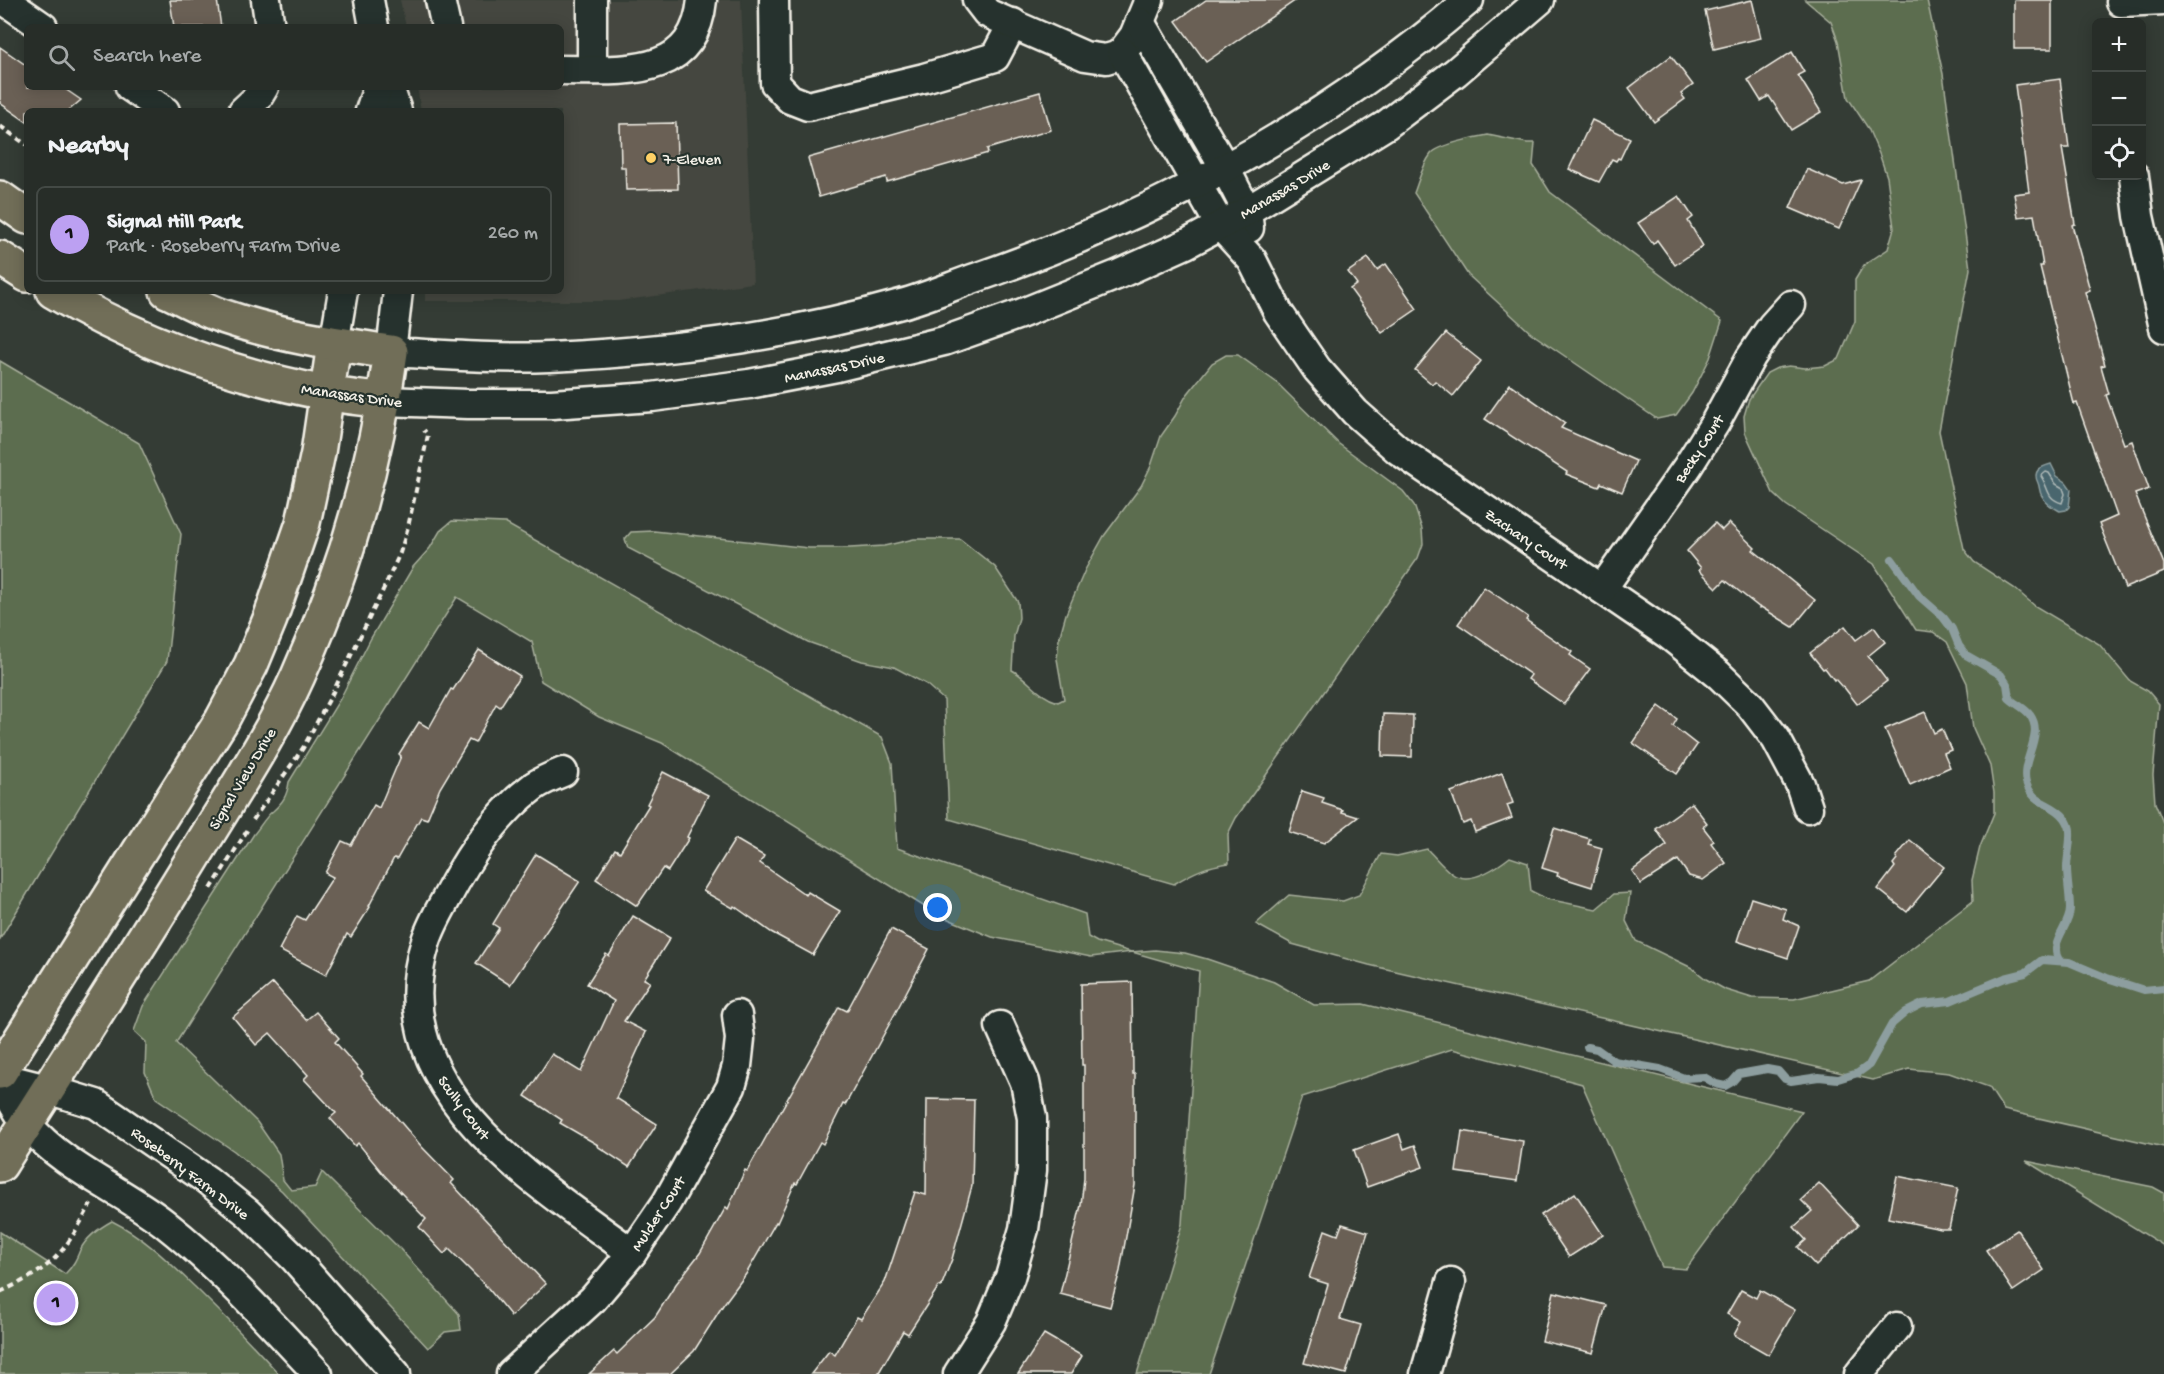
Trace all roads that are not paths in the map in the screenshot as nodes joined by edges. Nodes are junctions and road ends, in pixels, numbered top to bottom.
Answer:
1 (4, 0) edge
2 (266, 0) edge
3 (369, 0) edge
4 (440, 0) edge
5 (592, 0) edge
6 (702, 0) edge
7 (774, 0) edge
8 (977, 0) edge
9 (1469, 0) edge
10 (1540, 0) edge
11 (2164, 0) edge
12 (2121, 8) edge
13 (1144, 11) edge
14 (1013, 23) junction
15 (39, 24) edge
16 (270, 24) edge
17 (373, 24) edge
18 (445, 24) edge
19 (1122, 52) junction
20 (564, 70) edge
21 (592, 70) junction
22 (134, 90) edge
23 (262, 90) edge
24 (377, 90) edge
25 (390, 90) edge
26 (161, 108) edge
27 (246, 108) edge
28 (371, 108) edge
29 (396, 108) edge
30 (1225, 168) junction
31 (2134, 180) edge
32 (1197, 183) junction
33 (0, 198) edge
34 (1247, 211) junction
35 (24, 215) edge
36 (1220, 225) junction
37 (0, 258) edge
38 (1252, 260) junction
39 (24, 273) edge
40 (58, 294) edge
41 (174, 294) edge
42 (342, 294) edge
43 (398, 294) edge
44 (1791, 305) dead end
45 (2164, 328) edge
46 (334, 344) junction
47 (391, 352) junction
48 (326, 393) junction
49 (384, 401) junction
50 (1602, 589) junction
51 (563, 772) dead end
52 (1808, 808) dead end
53 (737, 1015) dead end
54 (1000, 1026) dead end
55 (0, 1072) edge
56 (0, 1079) edge
57 (48, 1089) junction
58 (26, 1123) junction
59 (0, 1165) edge
60 (632, 1253) junction
61 (1451, 1282) dead end
62 (1897, 1327) dead end
63 (318, 1374) edge
64 (396, 1374) edge
65 (511, 1374) edge
66 (958, 1374) edge
67 (1425, 1374) edge
68 (1859, 1374) edge

1 - 15 street
2 - 16 street
3 - 17 street
4 - 18 street
5 - 21 street
6 - 21 street
7 - 14 street
8 - 14 street
9 - 30 street
10 - 34 street, Manassas Drive
11 - 12 street
13 - 19 street
13 - 30 street, Zachary Court
14 - 19 street
19 - 32 street, Zachary Court
20 - 21 street
22 - 26 street
23 - 27 street
24 - 28 street
25 - 29 street
30 - 32 street
30 - 34 street, Zachary Court
31 - 45 street
32 - 36 street, Zachary Court
32 - 47 street
33 - 35 main road
34 - 36 street, Manassas Drive
34 - 38 street, Zachary Court
36 - 38 street, Zachary Court
36 - 49 street, Manassas Drive
37 - 39 main road
38 - 50 street, Zachary Court
40 - 48 main road, Manassas Drive
41 - 46 main road
42 - 46 street
43 - 47 street
44 - 50 street, Becky Court
46 - 47 main road
46 - 48 main road
47 - 49 main road, Signal View Drive
48 - 49 main road, Manassas Drive
48 - 55 main road
49 - 57 main road, Signal View Drive
50 - 52 street, Zachary Court
51 - 60 street, Scully Court
53 - 60 street, Mulder Court
54 - 66 street
56 - 57 street, Roseberry Farm Drive
56 - 58 street, Roseberry Farm Drive
57 - 58 main road, Signal View Drive
57 - 64 street, Roseberry Farm Drive
58 - 59 main road, Signal View Drive
58 - 63 street, Roseberry Farm Drive
60 - 65 street, Mulder Court
61 - 67 street
62 - 68 street

